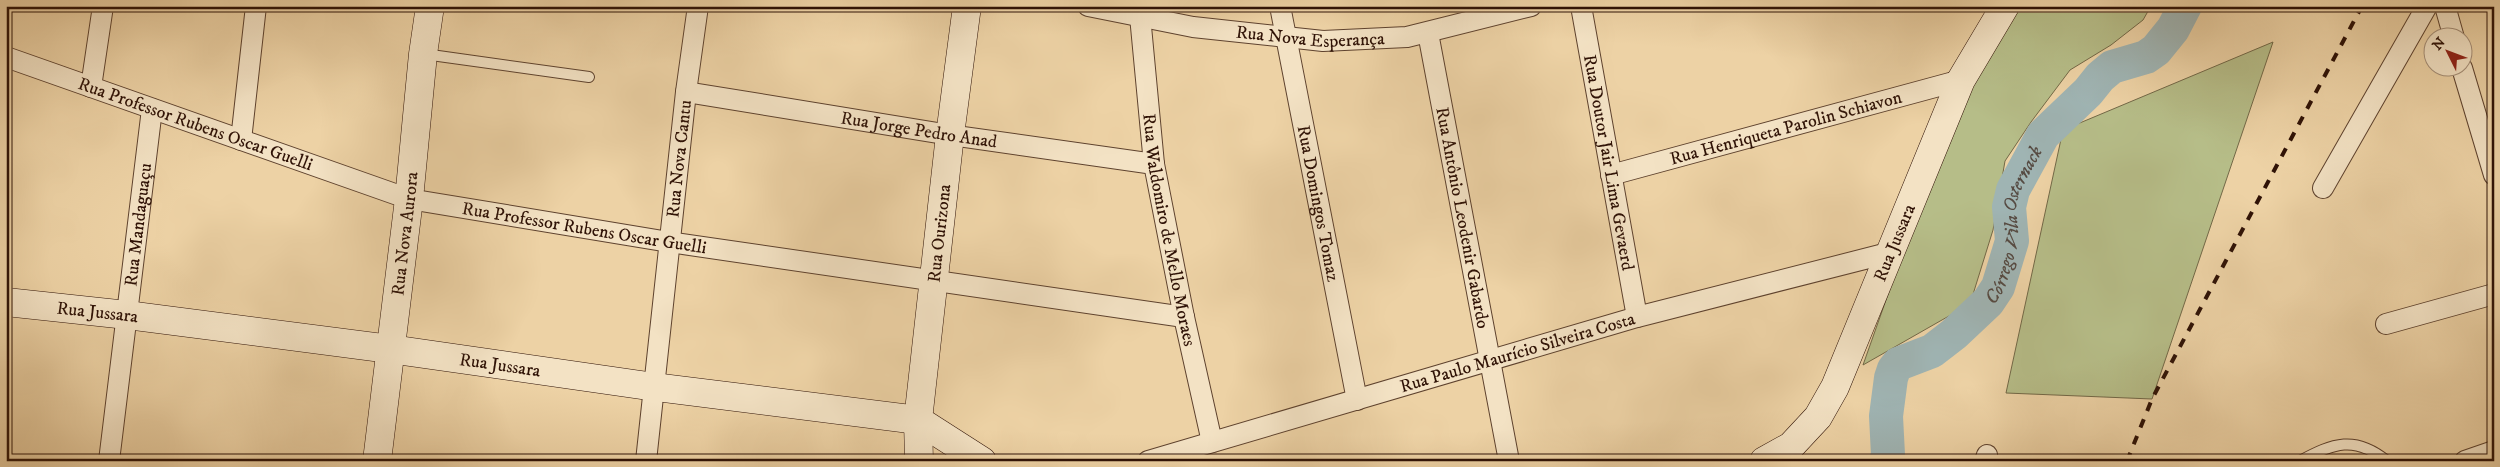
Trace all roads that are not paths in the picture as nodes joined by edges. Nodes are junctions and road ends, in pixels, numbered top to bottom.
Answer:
1 (103, 6) edge
2 (256, 6) edge
3 (430, 6) edge
4 (698, 6) edge
5 (967, 6) edge
6 (1088, 6) edge
7 (1280, 6) edge
8 (1531, 6) edge
9 (1581, 6) edge
10 (2005, 6) edge
11 (2427, 6) edge
12 (2444, 6) edge
13 (1140, 16) junction
14 (2451, 28) edge
15 (1428, 33) junction
16 (1286, 37) junction
17 (423, 54) junction
18 (6, 57) edge
19 (589, 77) dead end
20 (2465, 78) edge
21 (1961, 80) junction
22 (91, 87) junction
23 (686, 92) junction
24 (152, 109) junction
25 (950, 135) junction
26 (241, 140) junction
27 (1154, 164) junction
28 (1611, 175) junction
29 (2494, 175) edge
30 (2323, 188) dead end
31 (409, 200) junction
32 (669, 242) junction
33 (1888, 253) junction
34 (934, 280) junction
35 (2494, 294) edge
36 (6, 302) edge
37 (127, 315) junction
38 (1184, 317) junction
39 (1637, 318) junction
40 (2386, 324) dead end
41 (390, 349) junction
42 (1492, 361) junction
43 (655, 387) junction
44 (1356, 400) junction
45 (918, 420) junction
46 (1212, 442) junction
47 (2494, 452) edge
48 (109, 461) edge
49 (377, 461) edge
50 (646, 461) edge
51 (919, 461) edge
52 (982, 461) edge
53 (1148, 461) edge
54 (1509, 461) edge
55 (1764, 461) edge
56 (2300, 461) edge
57 (2387, 461) edge
58 (2465, 461) edge

1 - 22 street
2 - 26 street
3 - 17 street, Rua Nova Aurora
4 - 23 street, Rua Nova Cantu
5 - 25 street, Rua Ourizona
6 - 13 street, Rua Nova Esperança
7 - 16 street, Rua Domingos Tomaz
8 - 15 street, Rua Nova Esperança
9 - 28 street, Rua Doutor Jair Lima Gevaerd
10 - 21 street, Rua Jussara
11 - 30 street
12 - 14 street
13 - 16 street, Rua Nova Esperança
13 - 27 street, Rua Waldomiro de Mello Moraes
15 - 16 street, Rua Nova Esperança
15 - 42 street, Rua Antônio Leodenir Gabardo
16 - 44 street, Rua Domingos Tomaz
17 - 19 lane
17 - 31 street, Rua Nova Aurora
18 - 22 street, Rua Professor Rubens Oscar Guelli
20 - 29 street
21 - 28 street, Rua Henriqueta Parolin Schiavon
21 - 33 street, Rua Jussara
22 - 24 street, Rua Professor Rubens Oscar Guelli
23 - 25 street, Rua Jorge Pedro Anad
23 - 32 street, Rua Nova Cantu
24 - 26 street, Rua Professor Rubens Oscar Guelli
24 - 37 street, Rua Mandaguaçu
25 - 27 street, Rua Jorge Pedro Anad
25 - 34 street, Rua Ourizona
26 - 31 street, Rua Professor Rubens Oscar Guelli
27 - 38 street, Rua Waldomiro de Mello Moraes
28 - 39 street, Rua Doutor Jair Lima Gevaerd
31 - 32 street, Rua Professor Rubens Oscar Guelli
31 - 41 street, Rua Nova Aurora
32 - 34 street, Rua Professor Rubens Oscar Guelli
32 - 43 street, Rua Nova Cantu
33 - 39 street, Rua Paulo Maurício Silveira Costa
33 - 55 street, Rua Jussara
34 - 38 street, Rua Professor Rubens Oscar Guelli
34 - 45 street, Rua Ourizona
35 - 40 street
36 - 37 street, Rua Jussara
37 - 41 street, Rua Jussara
37 - 48 street, Rua Mandaguaçu
38 - 46 street, Rua Waldomiro de Mello Moraes
39 - 42 street, Rua Paulo Maurício Silveira Costa
41 - 43 street, Rua Jussara
41 - 49 street, Rua Nova Aurora
42 - 44 street, Rua Paulo Maurício Silveira Costa
42 - 54 street, Rua Antônio Leodenir Gabardo
43 - 45 street, Rua Jussara
43 - 50 street, Rua Nova Cantu
44 - 46 street, Rua Paulo Maurício Silveira Costa
45 - 51 street, Rua Ourizona
45 - 52 street, Rua Jussara
46 - 53 street, Rua Paulo Maurício Silveira Costa
47 - 58 street
56 - 57 lane

